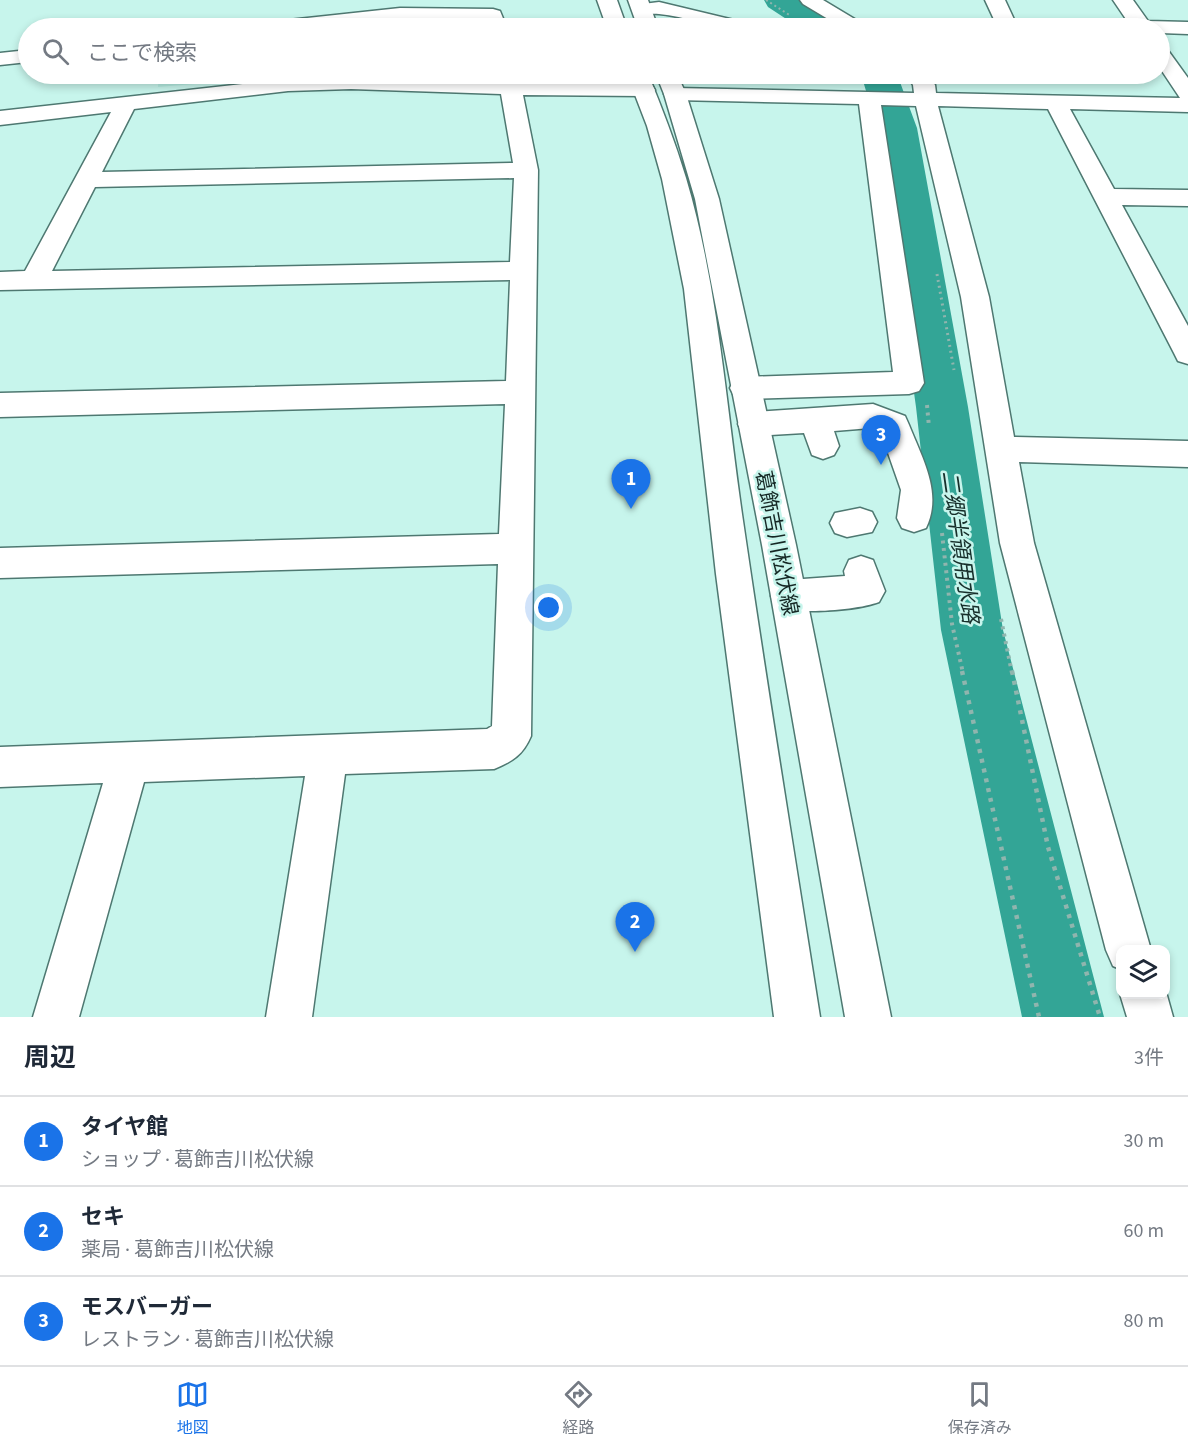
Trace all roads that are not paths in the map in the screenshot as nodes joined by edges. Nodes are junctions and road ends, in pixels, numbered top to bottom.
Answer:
1 (607, 0) edge
2 (810, 0) edge
3 (996, 0) edge
4 (1123, 0) edge
5 (640, 4) edge
6 (363, 18) edge
7 (494, 18) edge
8 (613, 18) edge
9 (702, 18) edge
10 (840, 18) edge
11 (1004, 18) edge
12 (1135, 18) edge
13 (1170, 28) edge
14 (1188, 28) edge
15 (18, 57) edge
16 (0, 59) edge
17 (1170, 68) edge
18 (320, 84) edge
19 (510, 84) edge
20 (656, 84) edge
21 (656, 84) edge
22 (667, 84) edge
23 (813, 84) edge
24 (923, 84) edge
25 (1188, 94) edge
26 (819, 98) junction
27 (875, 100) junction
28 (917, 100) junction
29 (127, 102) junction
30 (1056, 103) junction
31 (1188, 105) edge
32 (0, 118) edge
33 (526, 171) junction
34 (88, 180) junction
35 (1106, 197) junction
36 (1188, 198) edge
37 (523, 271) junction
38 (34, 280) junction
39 (0, 281) edge
40 (1177, 311) edge
41 (1188, 353) edge
42 (745, 387) junction
43 (521, 392) junction
44 (0, 405) edge
45 (753, 424) junction
46 (1001, 449) junction
47 (1188, 454) edge
48 (928, 524) road end
49 (516, 549) junction
50 (0, 563) edge
51 (868, 590) dead end
52 (789, 596) junction
53 (328, 754) junction
54 (129, 762) junction
55 (0, 767) edge
56 (1128, 945) edge
57 (1145, 999) edge
58 (56, 1017) edge
59 (289, 1017) edge
60 (797, 1017) edge
61 (868, 1017) edge
62 (1150, 1017) edge

1 - 8 street
2 - 10 street
3 - 11 street
4 - 12 street
5 - 9 street
6 - 7 street
13 - 14 street
15 - 16 street
17 - 25 street
18 - 29 street
19 - 33 street
20 - 42 street, 葛飾吉川松伏線
21 - 60 street, 葛飾吉川松伏線
22 - 26 street
23 - 26 street
24 - 28 street
26 - 27 street
27 - 28 street
27 - 42 street
28 - 30 street
28 - 46 street
29 - 32 street
29 - 34 street
30 - 31 street
30 - 35 street
33 - 34 street
33 - 37 street
34 - 38 street
35 - 36 street
35 - 40 street
37 - 38 street
37 - 43 street
38 - 39 street
40 - 41 street
42 - 45 street, 葛飾吉川松伏線
43 - 44 street
43 - 49 street
45 - 48 street
45 - 52 street, 葛飾吉川松伏線
46 - 47 street
46 - 56 street
49 - 50 street
49 - 53 street
51 - 52 street
52 - 61 street, 葛飾吉川松伏線
53 - 54 street
53 - 59 street
54 - 55 street
54 - 58 street
57 - 62 street

